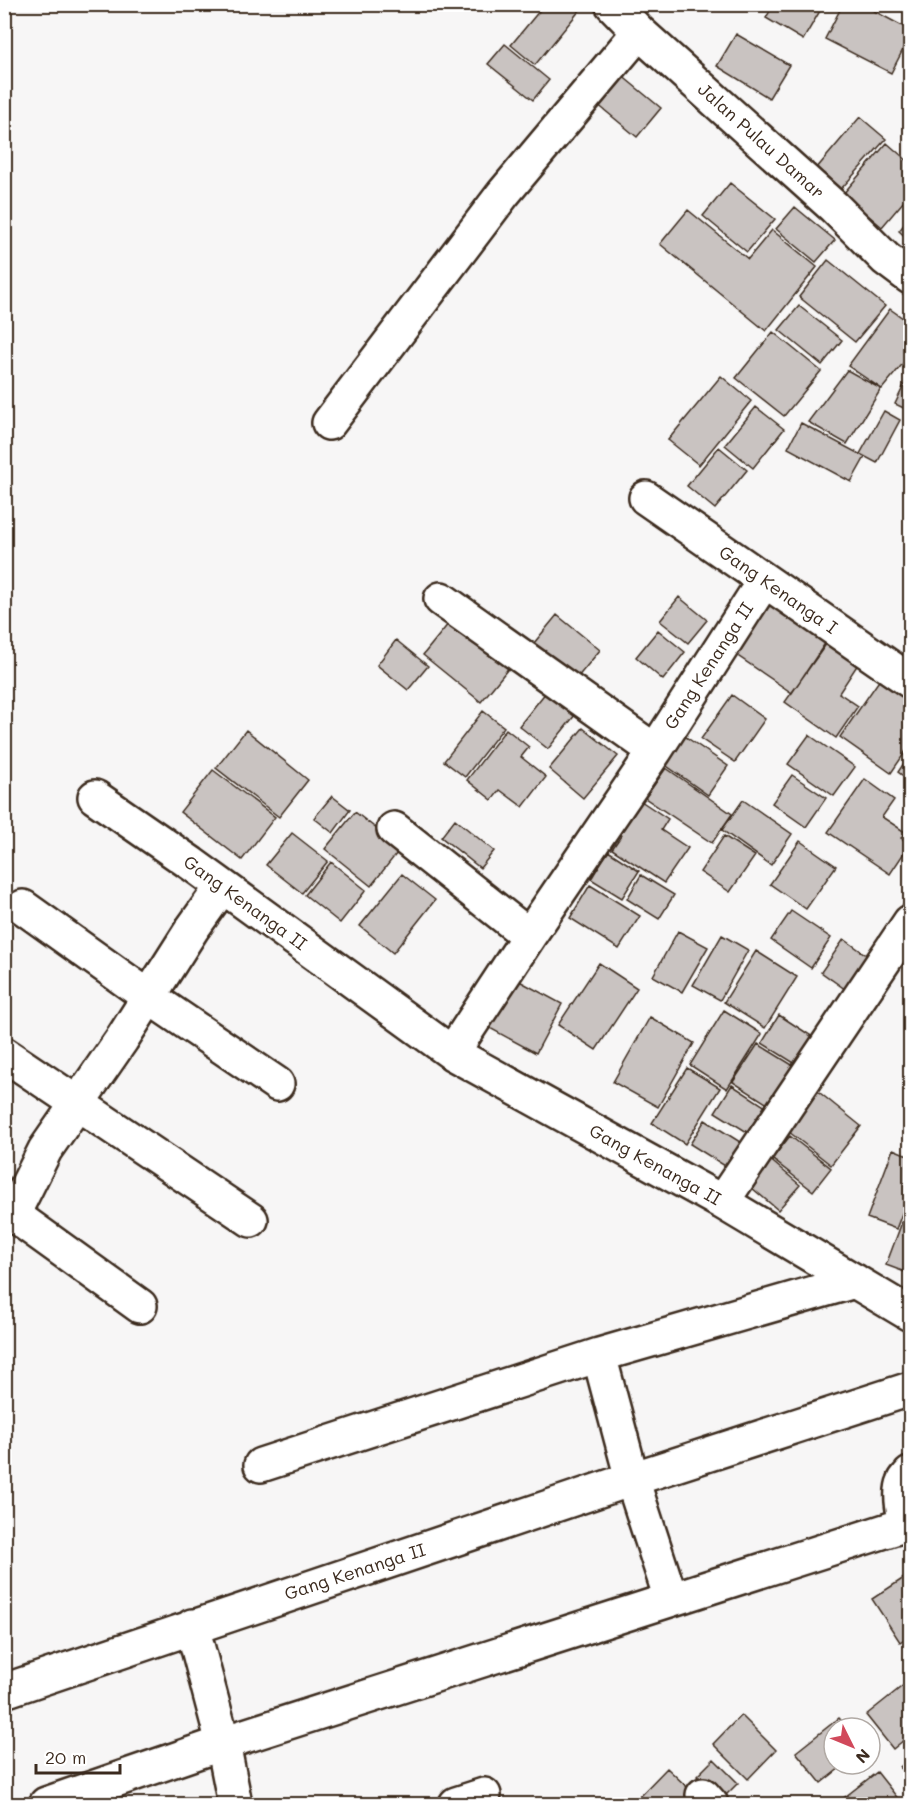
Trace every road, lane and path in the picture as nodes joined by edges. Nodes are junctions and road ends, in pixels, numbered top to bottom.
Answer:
1 (612, 4) edge
2 (639, 32) junction
3 (910, 277) edge
4 (329, 423) dead end
5 (646, 498) dead end
6 (764, 581) junction
7 (441, 598) dead end
8 (910, 681) edge
9 (655, 751) junction
10 (95, 797) dead end
11 (394, 829) dead end
12 (222, 886) junction
13 (23, 907) dead end
14 (910, 922) edge
15 (529, 936) junction
16 (149, 998) junction
17 (452, 1053) junction
18 (4, 1054) edge
19 (278, 1084) dead end
20 (78, 1103) junction
21 (722, 1202) junction
22 (9, 1211) edge
23 (251, 1220) dead end
24 (855, 1281) junction
25 (140, 1306) dead end
26 (910, 1314) edge
27 (599, 1356) junction
28 (910, 1389) edge
29 (261, 1466) dead end
30 (910, 1474) edge
31 (632, 1479) junction
32 (909, 1526) edge
33 (671, 1599) junction
34 (192, 1626) junction
35 (4, 1691) edge
36 (223, 1743) junction
37 (46, 1804) edge
38 (235, 1804) edge

1 - 2 street, Jalan Pulau Damar
2 - 3 street, Jalan Pulau Damar
2 - 4 street
5 - 6 street, Gang Kenanga I
6 - 8 street, Gang Kenanga I
6 - 9 street, Gang Kenanga II
7 - 9 street
9 - 15 street, Gang Kenanga II
10 - 12 street, Gang Kenanga II
11 - 15 street
12 - 16 street
12 - 17 street, Gang Kenanga II
13 - 16 street
14 - 21 street
15 - 17 street, Gang Kenanga II
16 - 19 street
16 - 20 street
17 - 21 street, Gang Kenanga II
18 - 20 street
20 - 22 street
20 - 23 street
21 - 24 street, Gang Kenanga II
22 - 25 street
24 - 26 street, Gang Kenanga II
24 - 27 street
27 - 29 street
27 - 31 street
28 - 31 street, Gang Kenanga II
30 - 32 street
31 - 33 street
31 - 34 street, Gang Kenanga II
32 - 33 street
33 - 36 street
34 - 35 street, Gang Kenanga II
34 - 36 street
36 - 37 street
36 - 38 street

